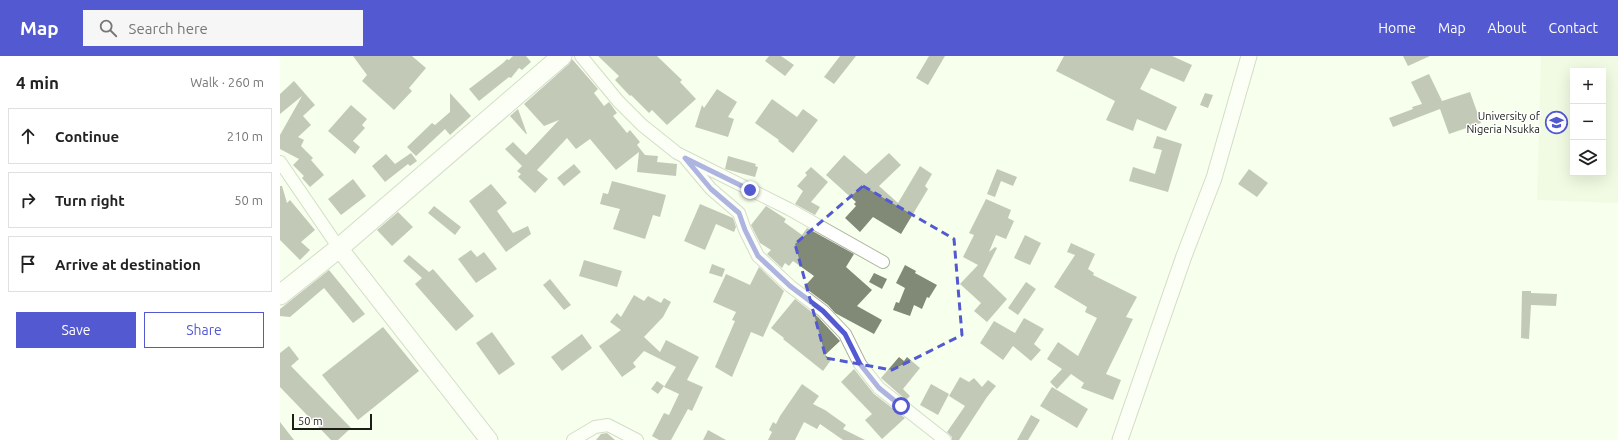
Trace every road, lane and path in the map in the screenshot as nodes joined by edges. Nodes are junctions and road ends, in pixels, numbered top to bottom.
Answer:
1 (562, 56) edge
2 (581, 56) edge
3 (1249, 56) edge
4 (685, 158) junction
5 (280, 162) edge
6 (339, 248) junction
7 (883, 262) dead end
8 (280, 295) edge
9 (484, 438) edge
10 (573, 440) edge
11 (637, 440) edge
12 (946, 440) edge
13 (1120, 440) edge

1 - 6 main road
2 - 4 street
3 - 13 street
4 - 7 street
4 - 12 street
5 - 6 street
6 - 8 main road
6 - 9 main road
10 - 11 street

